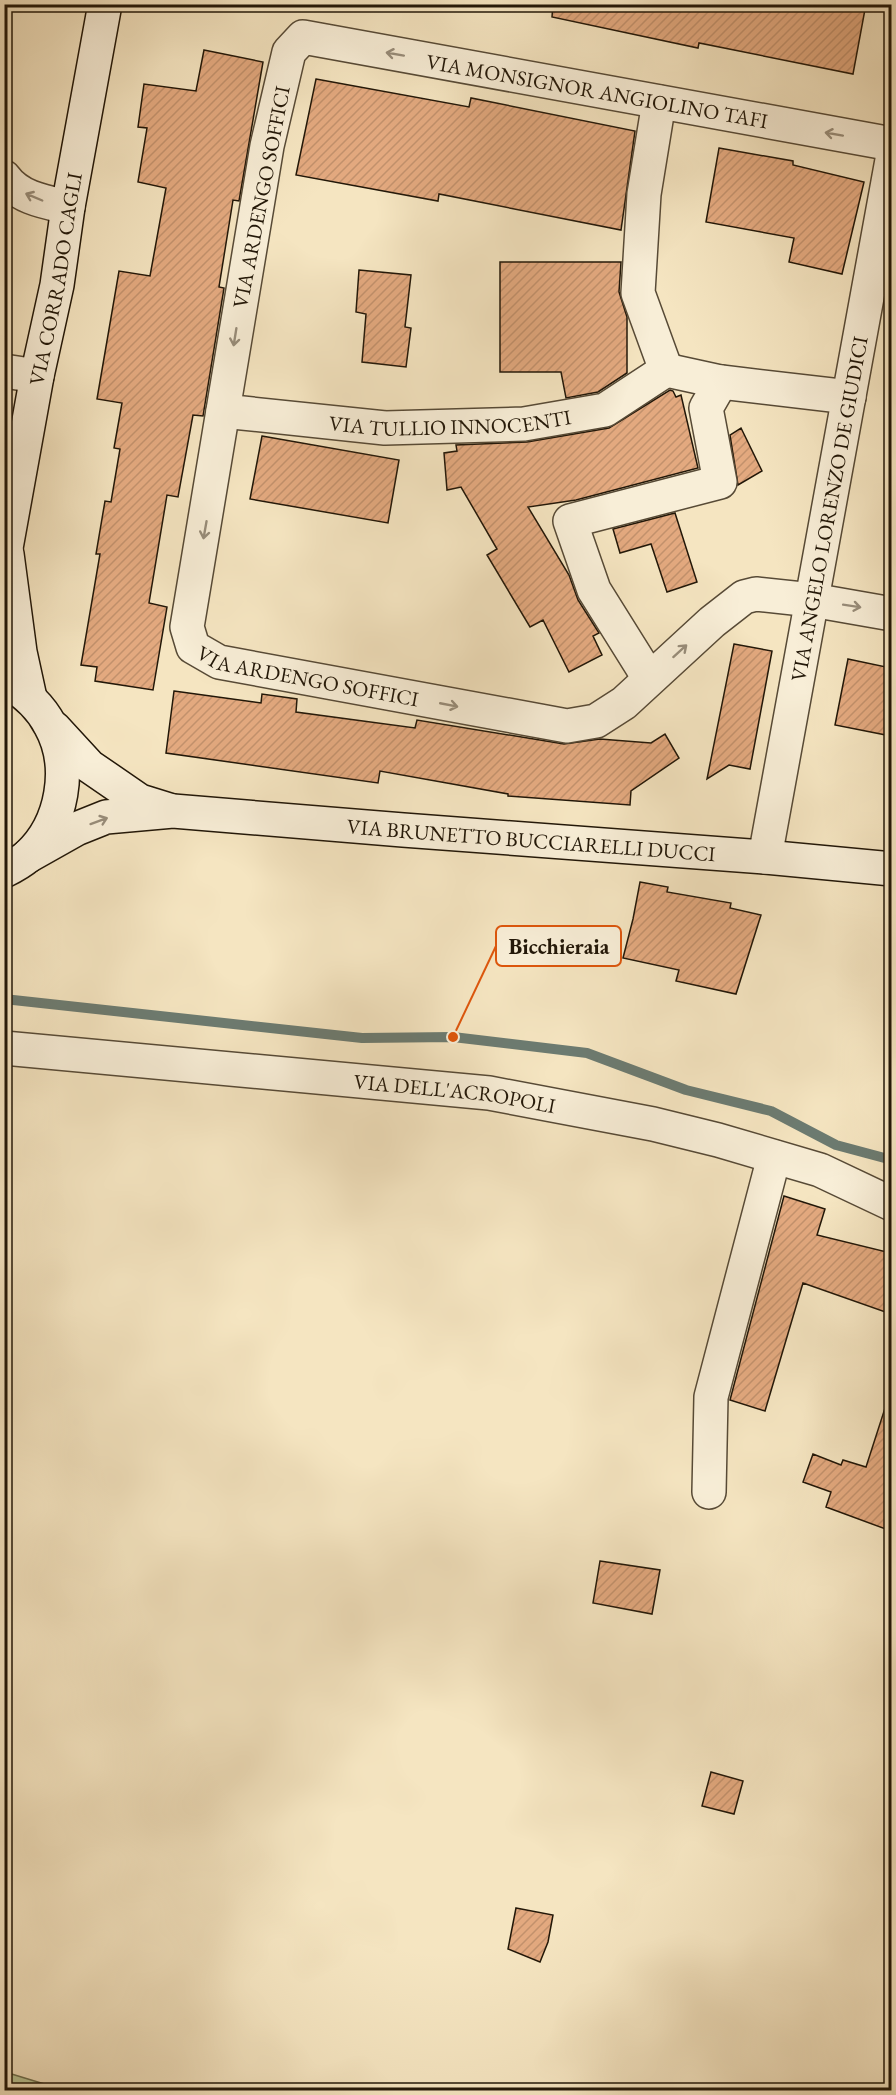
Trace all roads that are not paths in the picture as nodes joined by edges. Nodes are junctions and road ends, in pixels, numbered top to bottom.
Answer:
1 (105, 4) edge
2 (303, 37) joint
3 (659, 102) junction
4 (891, 144) edge
5 (891, 160) edge
6 (4, 177) edge
7 (68, 207) junction
8 (666, 370) junction
9 (4, 372) edge
10 (37, 376) junction
11 (721, 382) junction
12 (849, 397) junction
13 (223, 411) junction
14 (6, 556) edge
15 (812, 600) junction
16 (891, 614) edge
17 (649, 678) junction
18 (17, 689) edge
19 (51, 725) junction
20 (173, 811) junction
21 (765, 857) junction
22 (16, 864) edge
23 (891, 868) edge
24 (4, 1048) edge
25 (774, 1157) junction
26 (891, 1204) edge
27 (709, 1492) dead end

1 - 7 street, VIA CORRADO CAGLI
3 -> 2 street, VIA MONSIGNOR ANGIOLINO TAFI
2 -> 13 street, VIA ARDENGO SOFFICI
4 -> 3 street, VIA MONSIGNOR ANGIOLINO TAFI
3 - 8 street
5 - 12 street, VIA ANGELO LORENZO DE GIUDICI
7 -> 6 street
7 - 10 street, VIA CORRADO CAGLI
8 - 11 street
8 - 13 street, VIA TULLIO INNOCENTI
9 - 10 street
10 - 14 street, VIA CORRADO CAGLI
11 - 12 street
11 - 17 street
12 - 15 street, VIA ANGELO LORENZO DE GIUDICI
13 -> 17 street, VIA ARDENGO SOFFICI
14 - 18 street, VIA CORRADO CAGLI
15 -> 16 street, VIA ARDENGO SOFFICI
17 -> 15 street, VIA ARDENGO SOFFICI
15 - 21 street, VIA ANGELO LORENZO DE GIUDICI
18 - 19 street
19 - 20 street, VIA BRUNETTO BUCCIARELLI DUCCI
19 - 22 street
20 - 21 street, VIA BRUNETTO BUCCIARELLI DUCCI
22 -> 20 street, VIA BRUNETTO BUCCIARELLI DUCCI
21 - 23 street, VIA BRUNETTO BUCCIARELLI DUCCI
24 - 25 street, VIA DELL'ACROPOLI
25 - 26 street, VIA DELL'ACROPOLI
25 - 27 street

